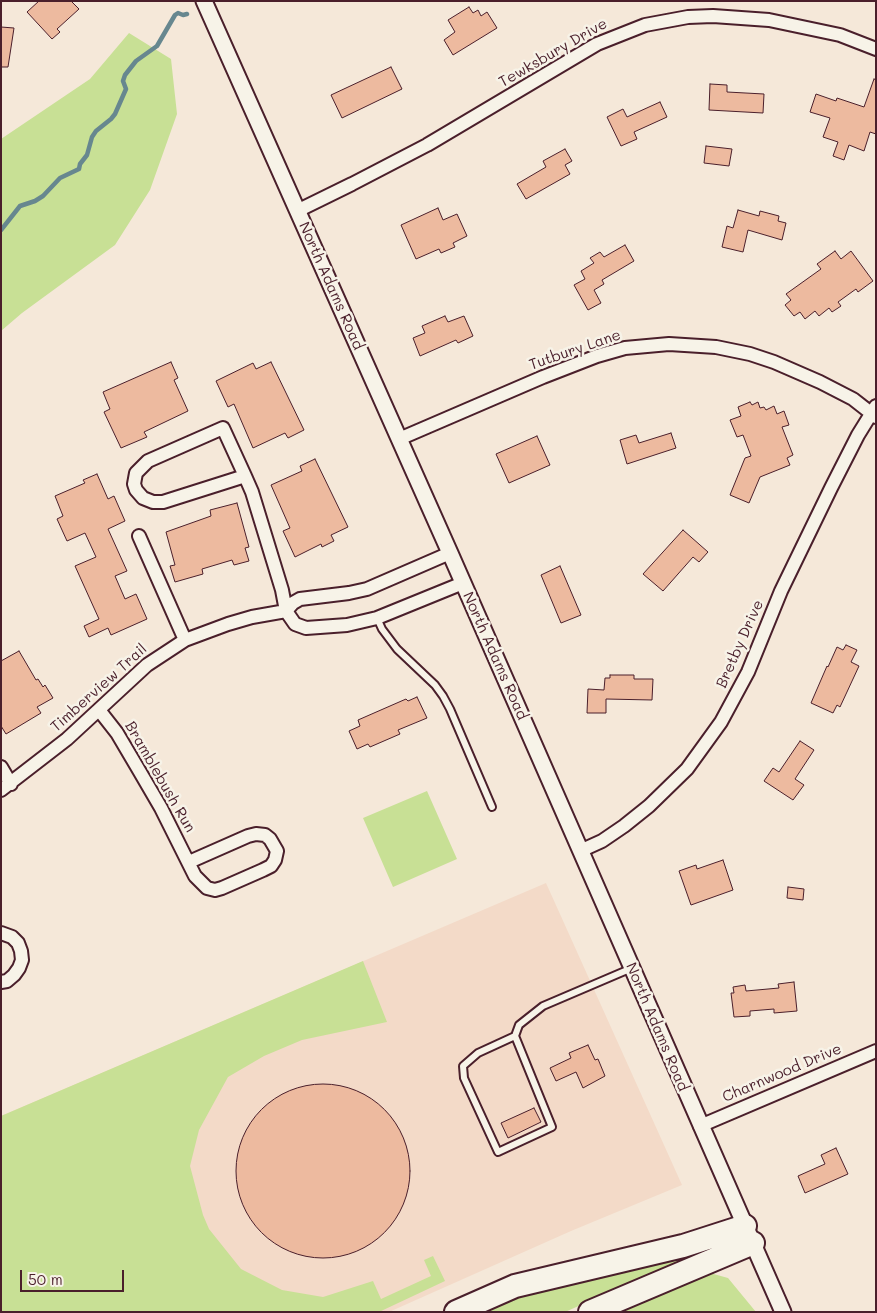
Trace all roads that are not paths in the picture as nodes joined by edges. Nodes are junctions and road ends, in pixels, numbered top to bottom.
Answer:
1 (204, 1) edge
2 (876, 49) edge
3 (297, 211) junction
4 (874, 412) edge
5 (399, 439) junction
6 (245, 476) junction
7 (140, 536) dead end
8 (450, 553) junction
9 (462, 582) junction
10 (286, 611) junction
11 (376, 618) junction
12 (185, 640) junction
13 (99, 710) junction
14 (1, 767) edge
15 (6, 787) edge
16 (492, 807) dead end
17 (580, 852) junction
18 (189, 862) junction
19 (1, 932) edge
20 (632, 968) junction
21 (1, 982) edge
22 (515, 1036) junction
23 (876, 1051) edge
24 (700, 1126) junction
25 (749, 1235) junction
26 (456, 1312) edge
27 (590, 1312) edge
28 (783, 1312) edge

1 - 3 street, North Adams Road
2 - 3 street, Tewksbury Drive
3 - 5 street, North Adams Road
4 - 5 street, Tutbury Lane
4 - 17 street, Bretby Drive
5 - 8 street, North Adams Road
6 - 6 street
6 - 10 street
7 - 12 street
8 - 9 street, North Adams Road
8 - 10 street, Timberview Trail
9 - 11 street
9 - 17 street, North Adams Road
10 - 11 street
10 - 12 street, Timberview Trail
11 - 16 lane
12 - 13 street, Timberview Trail
13 - 15 street, Timberview Trail
13 - 18 street, Bramblebush Run
14 - 15 street
17 - 20 street, North Adams Road
18 - 18 street, Bramblebush Run
19 - 21 street
20 - 22 lane
20 - 24 street, North Adams Road
22 - 22 lane
23 - 24 street, Charnwood Drive
24 - 25 street, North Adams Road
25 - 26 highway
25 - 27 highway
25 - 28 street, North Adams Road

